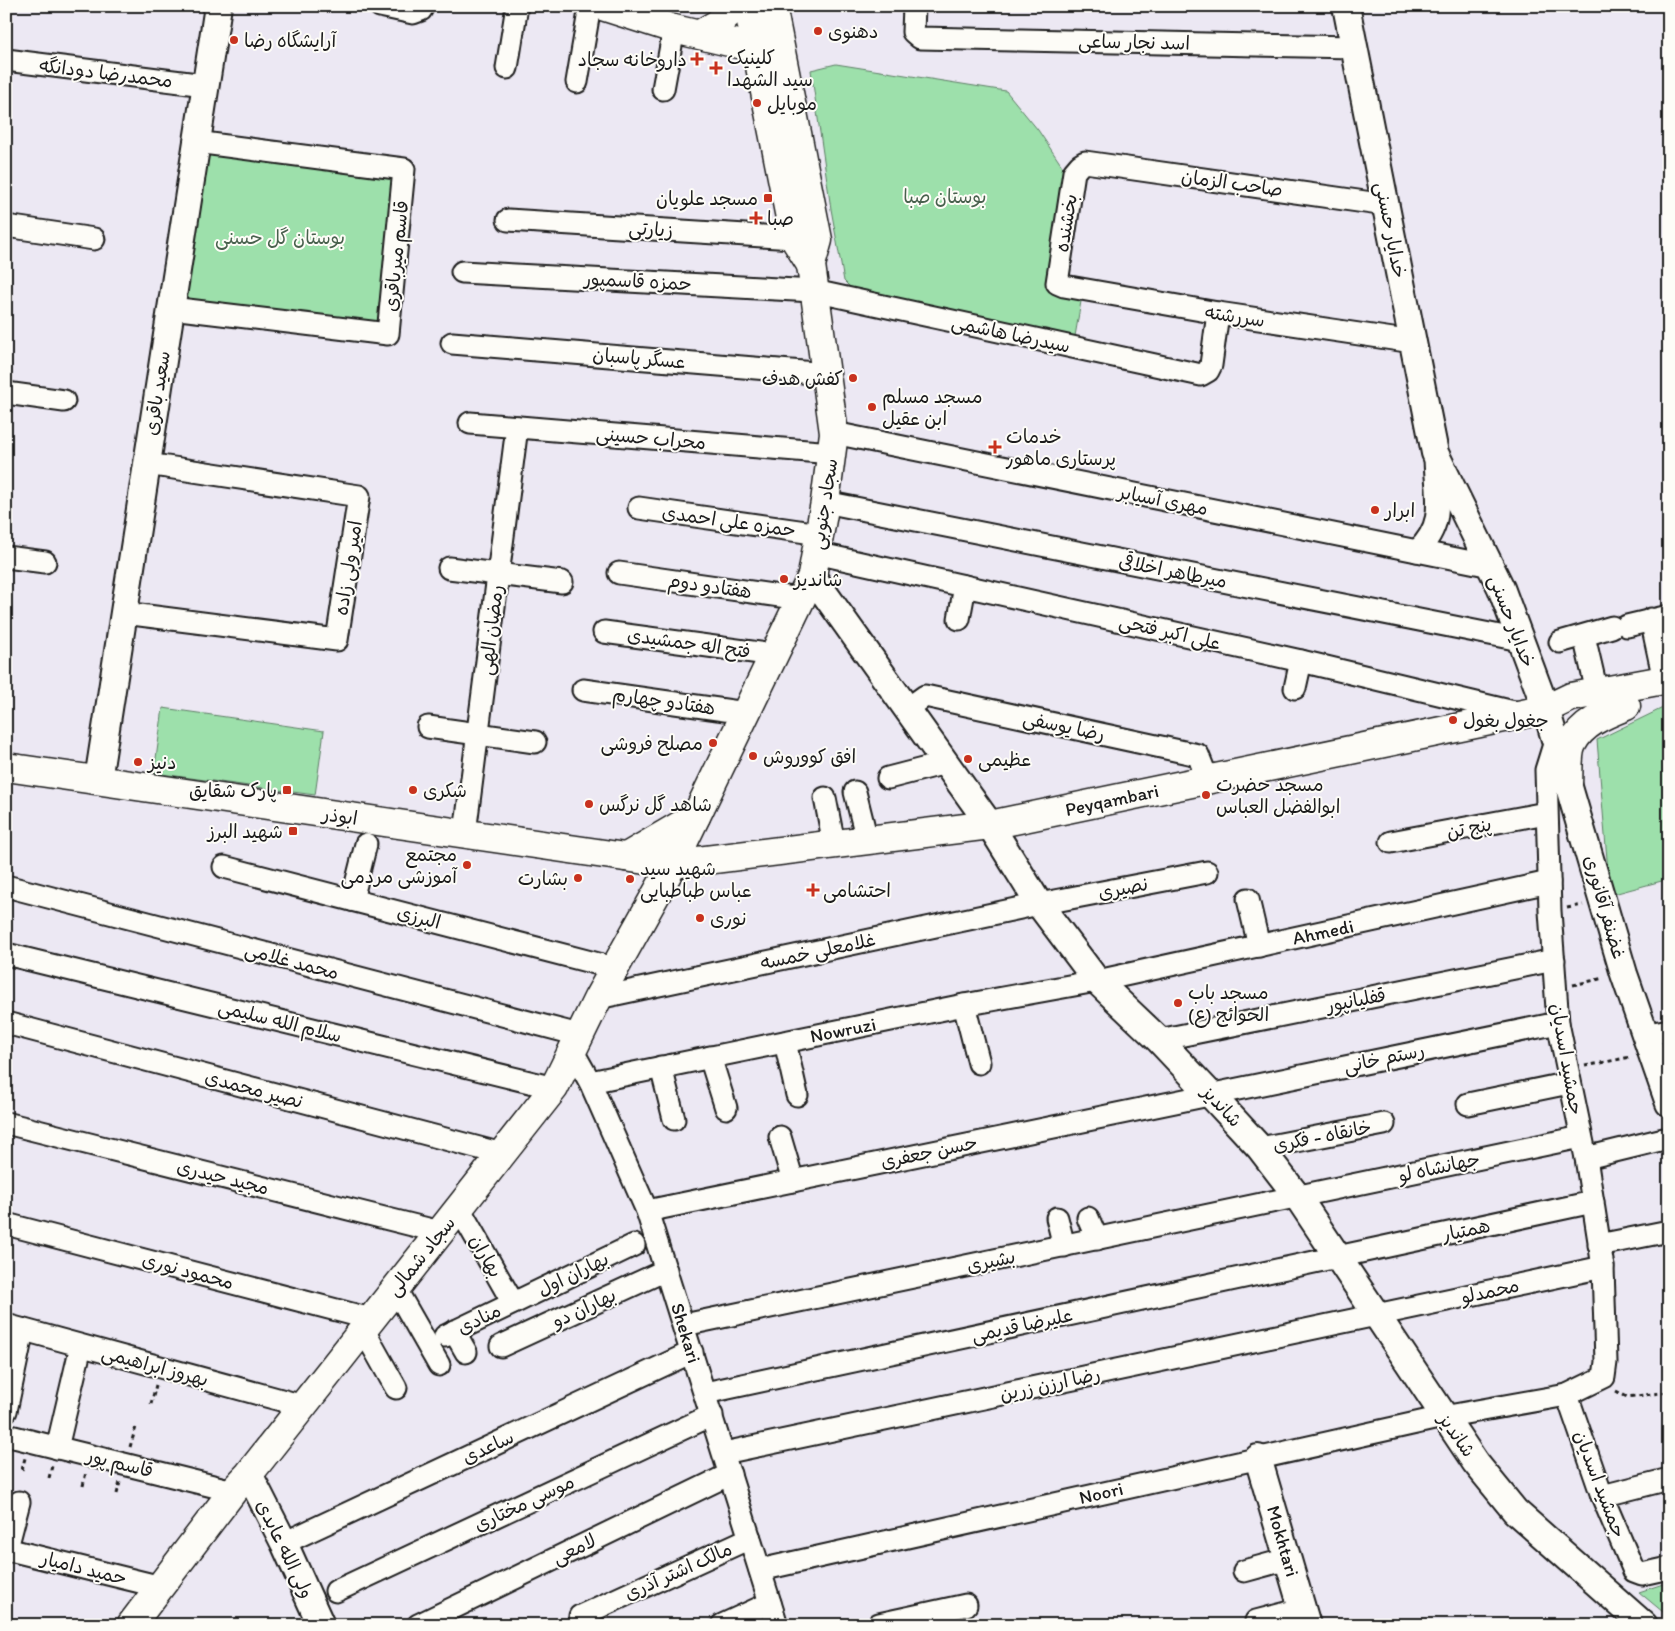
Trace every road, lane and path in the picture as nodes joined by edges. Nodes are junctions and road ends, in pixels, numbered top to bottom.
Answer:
1 (218, 6) edge
2 (380, 6) edge
3 (423, 6) edge
4 (517, 6) edge
5 (590, 6) edge
6 (602, 6) edge
7 (737, 6) edge
8 (748, 6) edge
9 (772, 6) edge
10 (914, 6) edge
11 (1346, 6) edge
12 (674, 29) junction
13 (700, 34) junction
14 (768, 46) junction
15 (1354, 47) junction
16 (6, 60) edge
17 (507, 68) dead end
18 (577, 82) dead end
19 (206, 85) junction
20 (663, 89) dead end
21 (196, 142) junction
22 (1080, 165) joint
23 (1386, 205) junction
24 (508, 220) dead end
25 (6, 226) edge
26 (94, 239) dead end
27 (808, 247) junction
28 (462, 272) dead end
29 (1057, 283) joint
30 (814, 291) junction
31 (170, 308) junction
32 (1218, 314) junction
33 (1413, 342) junction
34 (452, 343) dead end
35 (827, 374) junction
36 (6, 393) edge
37 (64, 401) dead end
38 (470, 423) dead end
39 (517, 427) junction
40 (833, 443) junction
41 (1435, 453) junction
42 (147, 464) junction
43 (825, 502) junction
44 (639, 508) dead end
45 (1417, 551) junction
46 (6, 557) edge
47 (46, 562) dead end
48 (812, 566) junction
49 (1491, 566) junction
50 (449, 568) dead end
51 (619, 573) dead end
52 (498, 574) junction
53 (562, 582) dead end
54 (965, 586) junction
55 (124, 613) junction
56 (1660, 618) edge
57 (959, 619) dead end
58 (604, 632) dead end
59 (1584, 636) junction
60 (1520, 640) junction
61 (1560, 642) dead end
62 (774, 655) junction
63 (1301, 661) junction
64 (1667, 686) edge
65 (1295, 688) dead end
66 (582, 690) dead end
67 (1597, 692) junction
68 (1626, 706) junction
69 (907, 709) junction
70 (746, 712) junction
71 (1535, 712) junction
72 (428, 727) dead end
73 (478, 733) junction
74 (1555, 741) junction
75 (535, 742) dead end
76 (946, 763) junction
77 (6, 767) edge
78 (888, 778) dead end
79 (98, 780) junction
80 (1208, 780) junction
81 (1568, 783) junction
82 (855, 792) dead end
83 (825, 798) dead end
84 (1546, 813) junction
85 (696, 816) junction
86 (990, 825) junction
87 (465, 833) junction
88 (867, 840) junction
89 (1391, 842) dead end
90 (366, 844) dead end
91 (834, 844) junction
92 (626, 857) junction
93 (673, 864) junction
94 (224, 867) dead end
95 (1207, 872) dead end
96 (1549, 882) junction
97 (6, 886) edge
98 (1248, 899) dead end
99 (352, 900) junction
100 (1603, 900) junction
101 (1039, 904) junction
102 (1550, 911) junction
103 (1259, 946) junction
104 (6, 954) edge
105 (1554, 960) junction
106 (614, 968) junction
107 (1624, 974) junction
108 (1097, 980) junction
109 (1556, 989) junction
110 (598, 998) junction
111 (964, 1005) junction
112 (1558, 1022) junction
113 (6, 1023) edge
114 (1655, 1039) edge
115 (1159, 1040) junction
116 (785, 1042) junction
117 (575, 1043) junction
118 (710, 1057) junction
119 (978, 1063) dead end
120 (661, 1067) junction
121 (1568, 1076) junction
122 (590, 1082) junction
123 (554, 1088) junction
124 (1210, 1094) junction
125 (797, 1095) dead end
126 (1669, 1102) edge
127 (1468, 1104) dead end
128 (726, 1108) dead end
129 (674, 1119) dead end
130 (6, 1123) edge
131 (1384, 1124) dead end
132 (780, 1137) dead end
133 (1582, 1137) junction
134 (1664, 1139) dead end
135 (1260, 1148) junction
136 (502, 1154) junction
137 (1586, 1158) junction
138 (793, 1181) junction
139 (1297, 1196) junction
140 (1593, 1202) junction
141 (459, 1208) junction
142 (648, 1211) junction
143 (1057, 1218) dead end
144 (1088, 1218) dead end
145 (6, 1224) edge
146 (1669, 1231) edge
147 (440, 1232) junction
148 (1097, 1239) junction
149 (634, 1244) dead end
150 (1599, 1245) junction
151 (1064, 1246) junction
152 (1340, 1257) junction
153 (1603, 1268) junction
154 (666, 1270) junction
155 (396, 1288) junction
156 (513, 1303) junction
157 (1377, 1315) junction
158 (367, 1324) junction
159 (684, 1325) junction
160 (15, 1328) edge
161 (81, 1346) junction
162 (501, 1346) dead end
163 (466, 1352) dead end
164 (692, 1352) junction
165 (439, 1365) dead end
166 (1604, 1377) junction
167 (396, 1388) dead end
168 (1669, 1392) edge
169 (705, 1393) junction
170 (1567, 1395) junction
171 (303, 1406) junction
172 (6, 1412) edge
173 (712, 1415) junction
174 (1443, 1417) junction
175 (6, 1435) edge
176 (56, 1448) junction
177 (724, 1453) junction
178 (1258, 1458) junction
179 (730, 1474) junction
180 (1669, 1479) edge
181 (241, 1483) junction
182 (1602, 1496) junction
183 (19, 1502) dead end
184 (750, 1538) junction
185 (284, 1543) junction
186 (7, 1550) edge
187 (1288, 1559) junction
188 (1669, 1568) edge
189 (760, 1570) junction
190 (1244, 1571) dead end
191 (161, 1587) junction
192 (336, 1591) dead end
193 (770, 1603) junction
194 (966, 1606) dead end
195 (580, 1616) dead end
196 (1304, 1617) edge
197 (1256, 1621) dead end
198 (723, 1624) edge
199 (878, 1624) edge
200 (131, 1625) edge
201 (321, 1625) edge
202 (418, 1625) edge
203 (777, 1625) edge
204 (1644, 1625) edge

1 - 19 street, سعید باقری
2 - 3 street
4 - 17 street
5 - 18 street
6 - 12 main road
7 - 13 main road
8 - 14 main road, سجاد جنوبی
9 - 14 main road, سجاد جنوبی
10 - 15 street, اسد نجار ساعی
11 - 15 street, خدایار حسنی
12 - 13 main road
12 - 20 street
13 - 14 main road
14 - 27 main road, سجاد جنوبی
15 - 23 street, خدایار حسنی
16 - 19 street, محمدرضا دودانگه
19 - 21 street, سعید باقری
21 - 31 street, سعید باقری
21 - 31 street, قاسم میرباقری
22 - 23 street, صاحب الزمان
22 - 29 street, بخشنده
23 - 33 street, خدایار حسنی
24 - 27 street, زیارتی
25 - 26 street
27 - 30 main road, سجاد جنوبی
28 - 30 street, حمزه قاسمپور
29 - 32 street, سررشته
30 - 32 street, سیدرضا هاشمی
30 - 35 main road, سجاد جنوبی
31 - 42 street, سعید باقری
32 - 33 street, سررشته
33 - 41 street, خدایار حسنی
34 - 35 street, عسگر پاسبان
35 - 40 main road, سجاد جنوبی
36 - 37 street
38 - 39 street, محراب حسینی
39 - 40 street, محراب حسینی
39 - 52 street, رمضان الهی
40 - 43 main road, سجاد جنوبی
40 - 45 street, مهری آسیابر
41 - 45 street, خدایار حسنی
41 - 49 street, خدایار حسنی
42 - 55 street, سعید باقری
42 - 55 street, امیر ولی زاده
43 - 48 main road, سجاد جنوبی
43 - 60 street, میرطاهر اخلاقی
44 - 48 street, حمزه علی احمدی
45 - 49 street, مهری آسیابر
46 - 47 street
48 - 51 street, هفتادو دوم
48 - 54 street, علی اکبر فتحی
48 - 62 main road, سجاد جنوبی
48 - 69 street, شاندیز
49 - 60 street, خدایار حسنی
50 - 52 street
52 - 53 street
52 - 73 street, رمضان الهی
54 - 57 street
54 - 63 street, علی اکبر فتحی
55 - 79 street, سعید باقری
56 - 59 street
56 - 64 street
58 - 62 street, فتح اله جمشیدی
59 - 61 street
59 - 67 street
60 - 71 street, خدایار حسنی
62 - 70 main road, سجاد جنوبی
63 - 65 street
63 - 71 street, علی اکبر فتحی
64 - 67 main road, Peyqambari
64 - 68 main road, Peyqambari
66 - 70 street, هفتادو چهارم
67 - 71 main road, Peyqambari
68 - 71 main road, Peyqambari
68 - 81 main road
69 - 76 street, شاندیز
69 - 80 street, رضا یوسفی
70 - 85 main road, سجاد جنوبی
71 - 74 street, غضنفر آقانوری
71 - 80 main road, Peyqambari
72 - 73 street
73 - 75 street
73 - 87 street, رمضان الهی
74 - 81 street, غضنفر آقانوری
74 - 84 street, جمشید اسدیان
76 - 78 street
76 - 86 street, شاندیز
77 - 79 main road, ابوذر
79 - 87 main road, ابوذر
80 - 86 main road, Peyqambari
81 - 100 street, غضنفر آقانوری
82 - 88 street
83 - 91 street
84 - 89 street, پنج تن
84 - 96 street, جمشید اسدیان
85 - 92 main road
85 - 93 main road, سجاد جنوبی
86 - 88 main road, Peyqambari
86 - 101 street, شاندیز
87 - 92 main road, ابوذر
88 - 91 main road, Peyqambari
90 - 99 street
91 - 93 main road, Peyqambari
92 - 93 main road, ابوذر
93 - 106 main road, سجاد شمالی
94 - 99 street, البرزی
95 - 101 street, نصیری
96 - 102 street, جمشید اسدیان
96 - 103 street, Ahmedi
97 - 117 street, محمد غلامی
98 - 103 street
99 - 106 street, البرزی
100 - 102 path
100 - 107 street, غضنفر آقانوری
101 - 108 street, شاندیز
101 - 110 street, غلامعلی خمسه
102 - 105 street, جمشید اسدیان
103 - 108 street, Ahmedi
104 - 123 street, سلام الله سلیمی
105 - 109 street, جمشید اسدیان
105 - 115 street, قفلیانپور
106 - 110 main road, سجاد شمالی
107 - 109 path
107 - 114 street, غضنفر آقانوری
108 - 111 street, Nowruzi
108 - 115 street, شاندیز
109 - 112 street, جمشید اسدیان
110 - 117 main road, سجاد شمالی
111 - 116 street, Nowruzi
111 - 119 street
112 - 121 street, جمشید اسدیان
112 - 124 street, رستم خانی
113 - 136 street, نصیر محمدی
114 - 121 path
114 - 126 street, غضنفر آقانوری
115 - 124 street, شاندیز
116 - 118 street, Nowruzi
116 - 125 street
117 - 122 street, Shekari
117 - 123 main road, سجاد شمالی
118 - 120 street, Nowruzi
118 - 128 street
120 - 122 street, Nowruzi
120 - 129 street
121 - 127 street
121 - 133 street, جمشید اسدیان
122 - 142 street, Shekari
123 - 136 main road, سجاد شمالی
124 - 135 street, شاندیز
124 - 138 street, حسن جعفری
130 - 147 street, مجید حیدری
131 - 135 street, خانقاه - فکری
132 - 138 street
133 - 137 street, جمشید اسدیان
133 - 139 street, جهانشاه لو
134 - 137 street
135 - 139 street, شاندیز
136 - 141 main road, سجاد شمالی
137 - 140 street, جمشید اسدیان
138 - 142 street, حسن جعفری
139 - 148 street, بشیری
139 - 152 street, شاندیز
140 - 150 street, جمشید اسدیان
140 - 152 street, همتیار
141 - 147 main road, سجاد شمالی
141 - 156 street, بهاران
142 - 154 street, Shekari
143 - 151 street
144 - 148 street
145 - 158 street, محمود نوری
146 - 150 street
147 - 155 main road, سجاد شمالی
148 - 151 street, بشیری
149 - 156 street, بهاران اول
150 - 153 street, جمشید اسدیان
151 - 159 street, بشیری
152 - 157 street, شاندیز
152 - 169 street, علیرضا قدیمی
153 - 157 street, محمدلو
153 - 166 street, جمشید اسدیان
154 - 159 street, Shekari
154 - 162 street, بهاران دو
155 - 158 main road, سجاد شمالی
155 - 165 street
156 - 163 street, منادی
157 - 174 street, شاندیز
157 - 177 street, رضا ارزن زرین
158 - 167 street
158 - 171 main road, سجاد شمالی
159 - 164 street, Shekari
160 - 161 street, بهروز ابراهیمی
160 - 172 street
161 - 171 street, بهروز ابراهیمی
161 - 176 street
164 - 169 street, Shekari
164 - 185 street, ساعدی
166 - 168 path
166 - 170 street, Noori
169 - 173 street, Shekari
170 - 174 street, Noori
170 - 182 street, جمشید اسدیان
171 - 181 main road, سجاد شمالی
173 - 177 street, Shekari
173 - 192 street, موسی مختاری
174 - 178 street, Noori
174 - 204 street, شاندیز
175 - 176 street, قاسم پور
176 - 181 street, قاسم پور
177 - 179 street, Shekari
178 - 187 street, Mokhtari
178 - 189 street, Noori
179 - 184 street, Shekari
179 - 202 street, لامعی
180 - 182 street
181 - 185 street, ولی الله عابدی
181 - 191 main road, سجاد شمالی
182 - 188 street, جمشید اسدیان
183 - 186 street
184 - 189 street, Shekari
184 - 195 street, مالک اشتر آذری
185 - 201 street, ولی الله عابدی
186 - 191 street, حمید دامیار
187 - 190 street
187 - 196 street, Mokhtari
189 - 193 street, Shekari
191 - 200 main road, سجاد شمالی
193 - 198 street
193 - 203 street, Shekari
194 - 199 street
196 - 197 street

